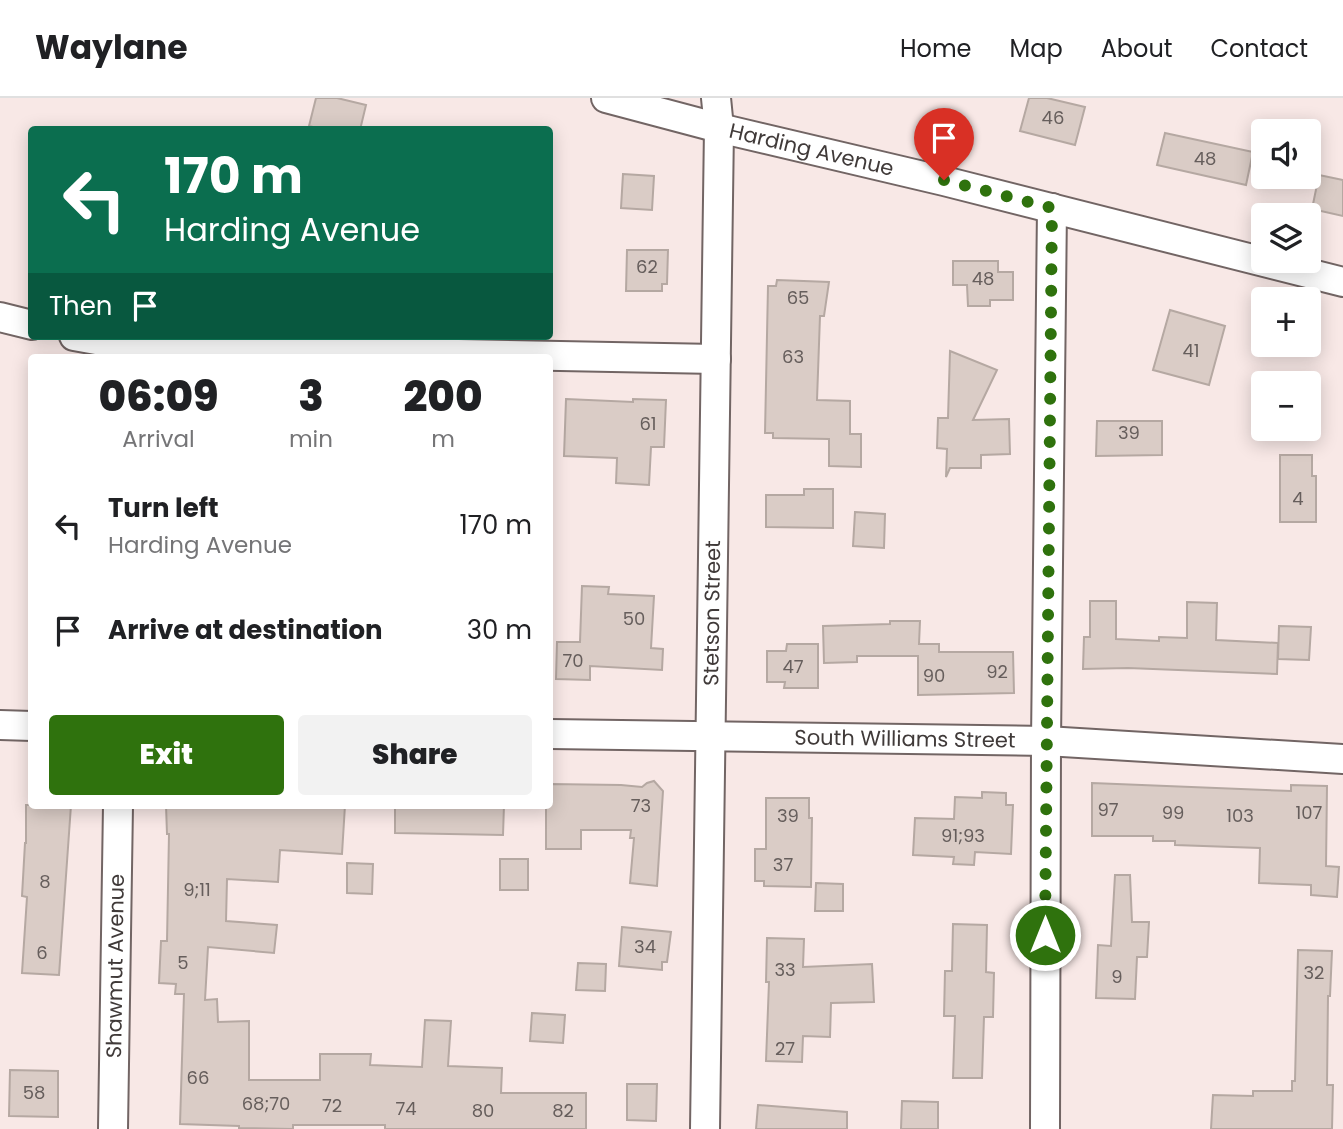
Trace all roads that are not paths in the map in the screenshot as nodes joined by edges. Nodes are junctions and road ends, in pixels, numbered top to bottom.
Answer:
1 (606, 98) edge
2 (716, 98) edge
3 (719, 128) junction
4 (1052, 208) junction
5 (1343, 282) edge
6 (0, 317) edge
7 (28, 324) edge
8 (87, 340) edge
9 (124, 351) edge
10 (442, 354) edge
11 (553, 356) edge
12 (716, 359) junction
13 (0, 725) edge
14 (28, 726) edge
15 (553, 734) edge
16 (711, 736) junction
17 (1046, 741) junction
18 (1343, 759) edge
19 (118, 809) edge
20 (113, 1129) edge
21 (705, 1129) edge
22 (1045, 1129) edge

1 - 3 street, Harding Avenue
2 - 3 street, Stetson Street
3 - 4 street, Harding Avenue
3 - 12 street, Stetson Street
4 - 5 street, Harding Avenue
4 - 17 street
6 - 7 street
8 - 9 street
9 - 10 street
11 - 12 street
12 - 16 street, Stetson Street
13 - 14 street
15 - 16 street, South Williams Street
16 - 17 street, South Williams Street
16 - 21 street, Stetson Street
17 - 18 street, South Williams Street
17 - 22 street
19 - 20 street, Shawmut Avenue

